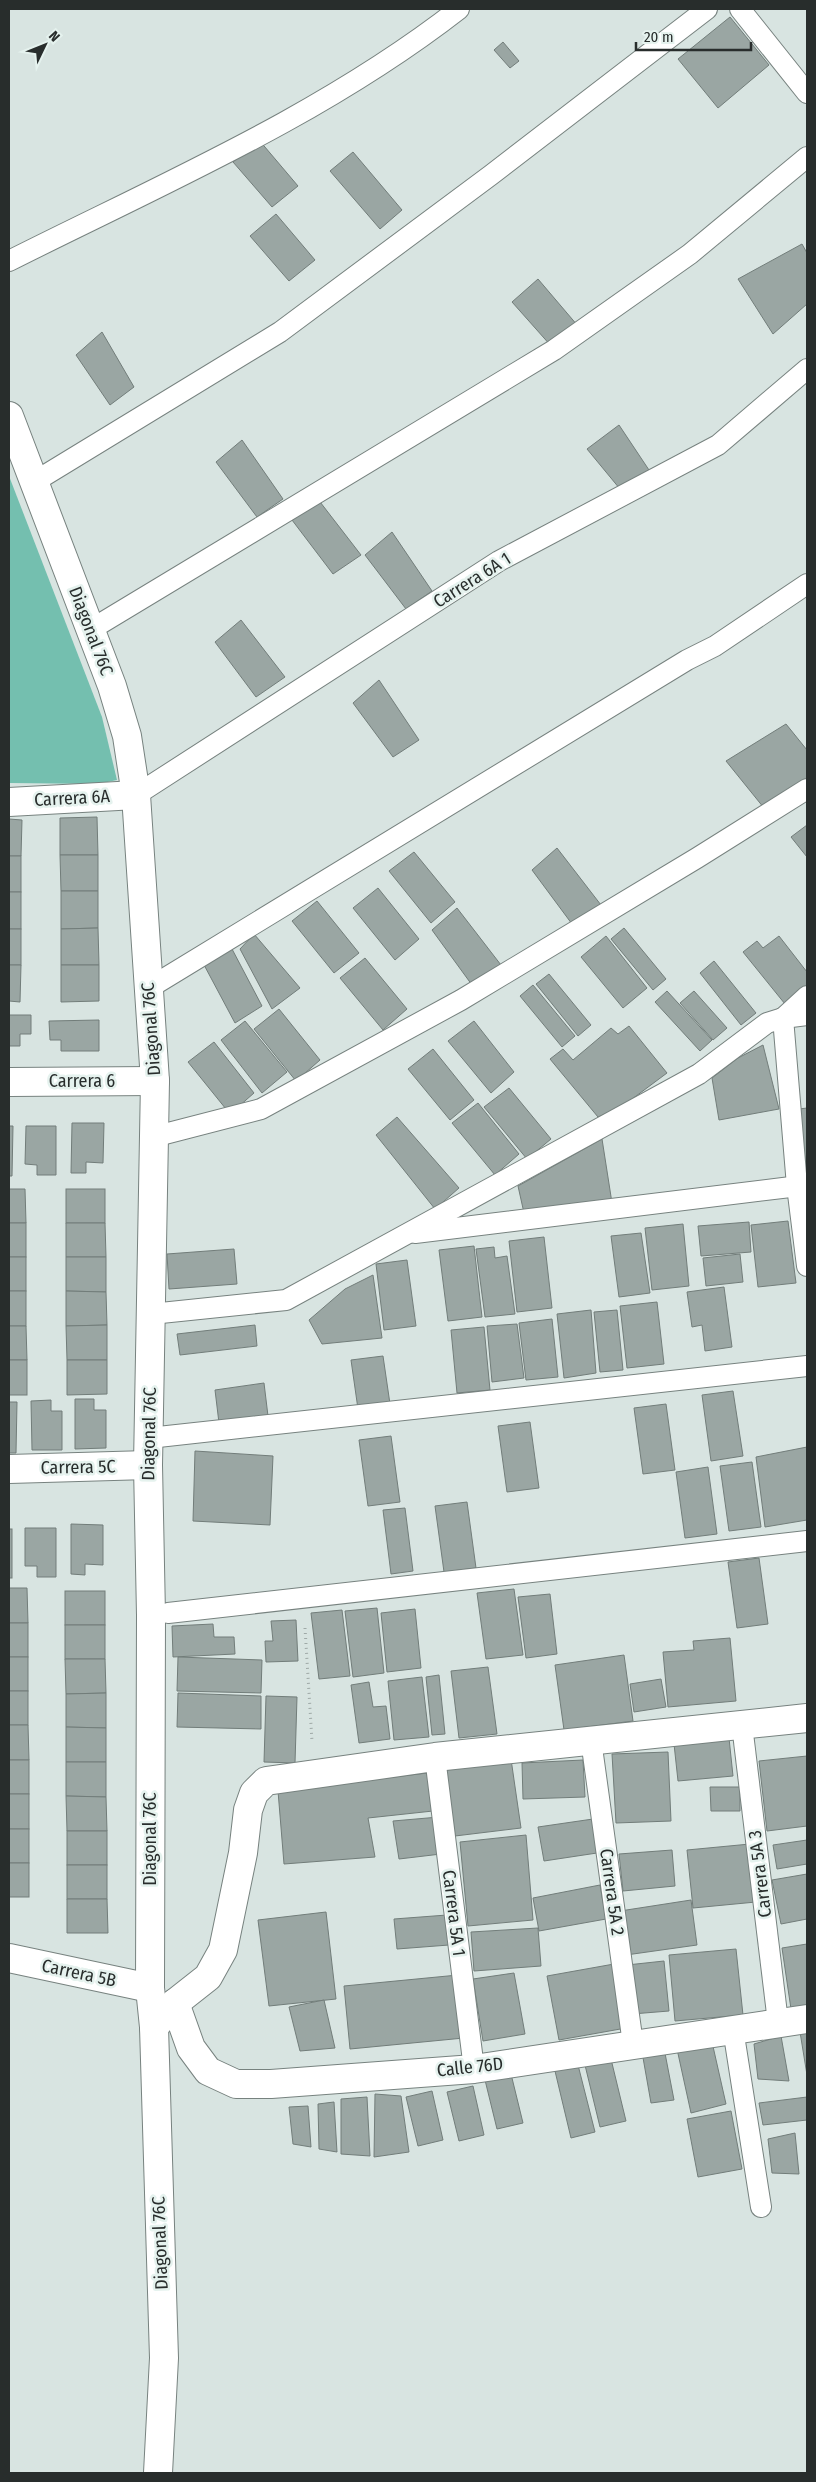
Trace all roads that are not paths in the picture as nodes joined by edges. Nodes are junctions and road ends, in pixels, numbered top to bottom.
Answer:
1 (459, 9) edge
2 (707, 9) edge
3 (740, 9) edge
4 (807, 92) edge
5 (807, 157) edge
6 (9, 261) edge
7 (807, 368) edge
8 (9, 416) edge
9 (34, 482) junction
10 (807, 584) edge
11 (90, 630) junction
12 (807, 788) edge
13 (136, 794) junction
14 (9, 802) edge
15 (149, 988) junction
16 (807, 996) edge
17 (807, 1015) edge
18 (783, 1018) junction
19 (155, 1081) junction
20 (9, 1082) edge
21 (153, 1137) junction
22 (802, 1185) edge
23 (403, 1235) junction
24 (807, 1266) edge
25 (151, 1314) junction
26 (807, 1366) edge
27 (149, 1438) junction
28 (148, 1466) junction
29 (9, 1469) edge
30 (807, 1541) edge
31 (168, 1613) dead end
32 (807, 1718) edge
33 (742, 1725) junction
34 (591, 1740) junction
35 (435, 1757) junction
36 (9, 1958) edge
37 (150, 1988) junction
38 (176, 2003) junction
39 (807, 2019) edge
40 (778, 2022) junction
41 (154, 2027) junction
42 (733, 2029) junction
43 (633, 2044) junction
44 (474, 2068) junction
45 (761, 2207) dead end
46 (158, 2473) edge

1 - 6 lane
2 - 9 lane
3 - 4 lane
5 - 11 lane
7 - 13 lane, Carrera 6A 1
8 - 9 street, Diagonal 76C
9 - 11 street, Diagonal 76C
10 - 15 lane
11 - 13 street, Diagonal 76C
12 - 21 lane
13 - 14 street, Carrera 6A
13 - 15 street, Diagonal 76C
15 - 19 street, Diagonal 76C
16 - 18 lane
17 - 18 lane
18 - 22 lane
18 - 23 lane
19 - 20 street, Carrera 6
19 - 21 street, Diagonal 76C
21 - 25 street, Diagonal 76C
22 - 23 lane
22 - 24 lane
23 - 25 lane
25 - 27 street, Diagonal 76C
26 - 27 lane
27 - 28 street, Diagonal 76C
28 - 29 street, Carrera 5C
28 - 37 street, Diagonal 76C
30 - 31 lane
32 - 33 street
33 - 34 street
33 - 40 lane, Carrera 5A 3
34 - 35 street
34 - 43 lane, Carrera 5A 2
35 - 38 street
35 - 44 lane, Carrera 5A 1
36 - 37 street, Carrera 5B
37 - 41 street, Diagonal 76C
38 - 41 street
38 - 44 street, Calle 76D
39 - 40 street, Calle 76D
40 - 42 street, Calle 76D
41 - 46 street, Diagonal 76C
42 - 43 street, Calle 76D
42 - 45 lane
43 - 44 street, Calle 76D

